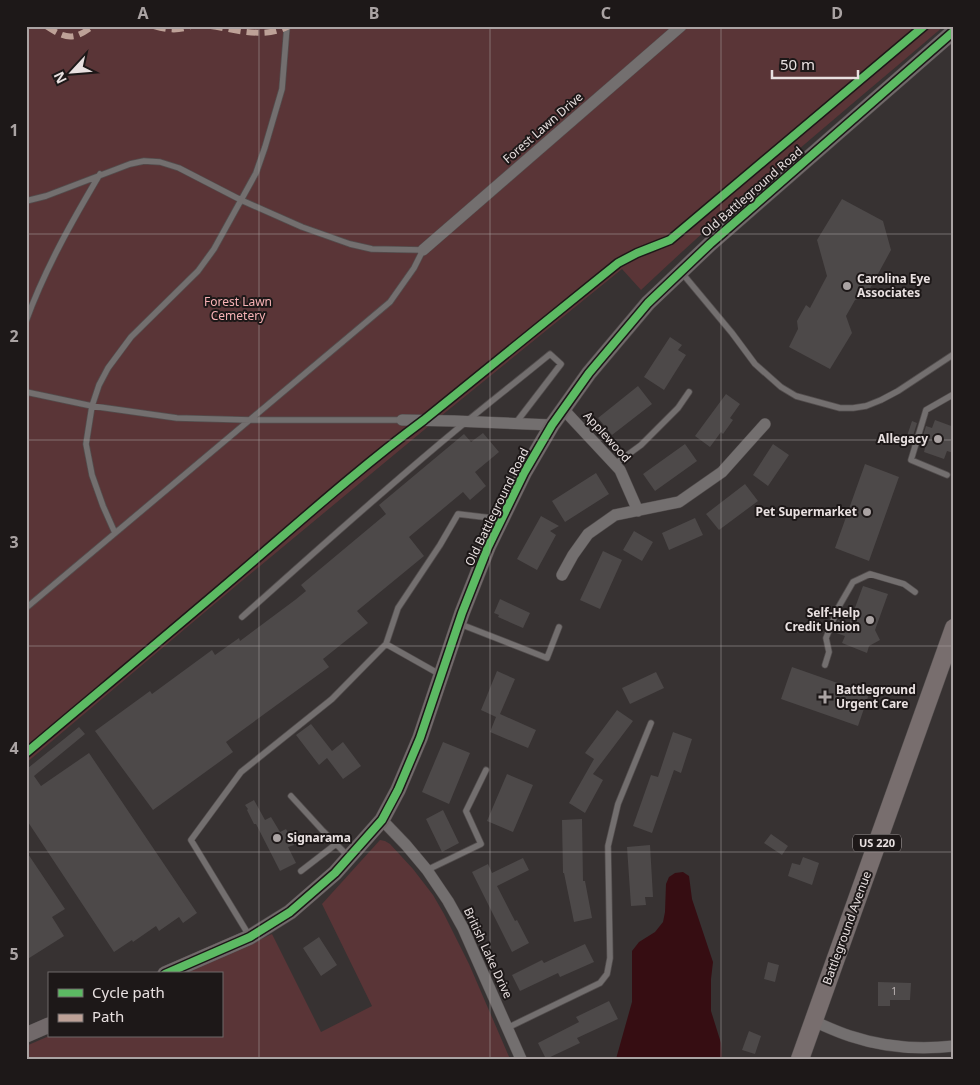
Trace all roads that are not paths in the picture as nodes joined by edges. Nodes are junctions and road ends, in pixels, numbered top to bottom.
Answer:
1 (286, 26) edge
2 (681, 26) edge
3 (954, 31) edge
4 (100, 174) junction
5 (241, 200) junction
6 (26, 202) edge
7 (423, 250) junction
8 (681, 272) junction
9 (26, 321) edge
10 (954, 354) edge
11 (26, 392) edge
12 (689, 392) dead end
13 (954, 394) edge
14 (92, 406) junction
15 (564, 410) junction
16 (250, 420) junction
17 (402, 420) joint
18 (467, 421) junction
19 (515, 424) junction
20 (765, 424) dead end
21 (552, 425) junction
22 (614, 464) junction
23 (947, 475) dead end
24 (638, 511) junction
25 (501, 520) junction
26 (115, 532) junction
27 (562, 575) dead end
28 (915, 592) dead end
29 (26, 608) edge
30 (242, 617) dead end
31 (458, 623) junction
32 (559, 627) dead end
33 (954, 628) edge
34 (386, 644) junction
35 (825, 664) dead end
36 (441, 675) junction
37 (651, 723) dead end
38 (486, 770) dead end
39 (291, 796) dead end
40 (382, 820) junction
41 (336, 844) junction
42 (349, 857) junction
43 (427, 870) junction
44 (302, 871) dead end
45 (250, 936) junction
46 (169, 972) edge
47 (813, 1021) junction
48 (48, 1025) edge
49 (507, 1028) junction
50 (26, 1034) edge
51 (954, 1046) edge
52 (521, 1059) edge
53 (800, 1059) edge

1 - 5 lane
2 - 7 street, Forest Lawn Drive
3 - 8 street, Old Battleground Road
4 - 5 lane
4 - 6 lane
4 - 9 lane
5 - 7 lane
5 - 14 lane
7 - 16 lane
8 - 10 lane
8 - 15 street, Old Battleground Road
11 - 14 lane
12 - 22 lane
13 - 23 lane
14 - 16 lane
14 - 26 lane
15 - 21 street, Old Battleground Road
15 - 22 street, Applewood
16 - 17 lane
16 - 26 lane
17 - 18 street
18 - 19 street
18 - 19 lane
18 - 30 lane
19 - 21 street
20 - 24 street
21 - 25 street, Old Battleground Road
22 - 24 street, Applewood
24 - 27 street
25 - 31 street, Old Battleground Road
25 - 34 lane
26 - 29 lane
28 - 35 lane
31 - 32 lane
31 - 36 street, Old Battleground Road
33 - 47 main road, Battleground Avenue / US 220
34 - 36 lane
34 - 45 lane
36 - 40 street, Old Battleground Road
37 - 49 lane
38 - 43 lane
39 - 41 lane
40 - 42 street, Old Battleground Road
40 - 43 street, British Lake Drive
41 - 42 lane
41 - 44 lane
42 - 45 street, Old Battleground Road
43 - 49 street, British Lake Drive
45 - 46 street, Old Battleground Road
47 - 51 street
47 - 53 main road, Battleground Avenue / US 220
48 - 50 street
49 - 52 street, British Lake Drive

